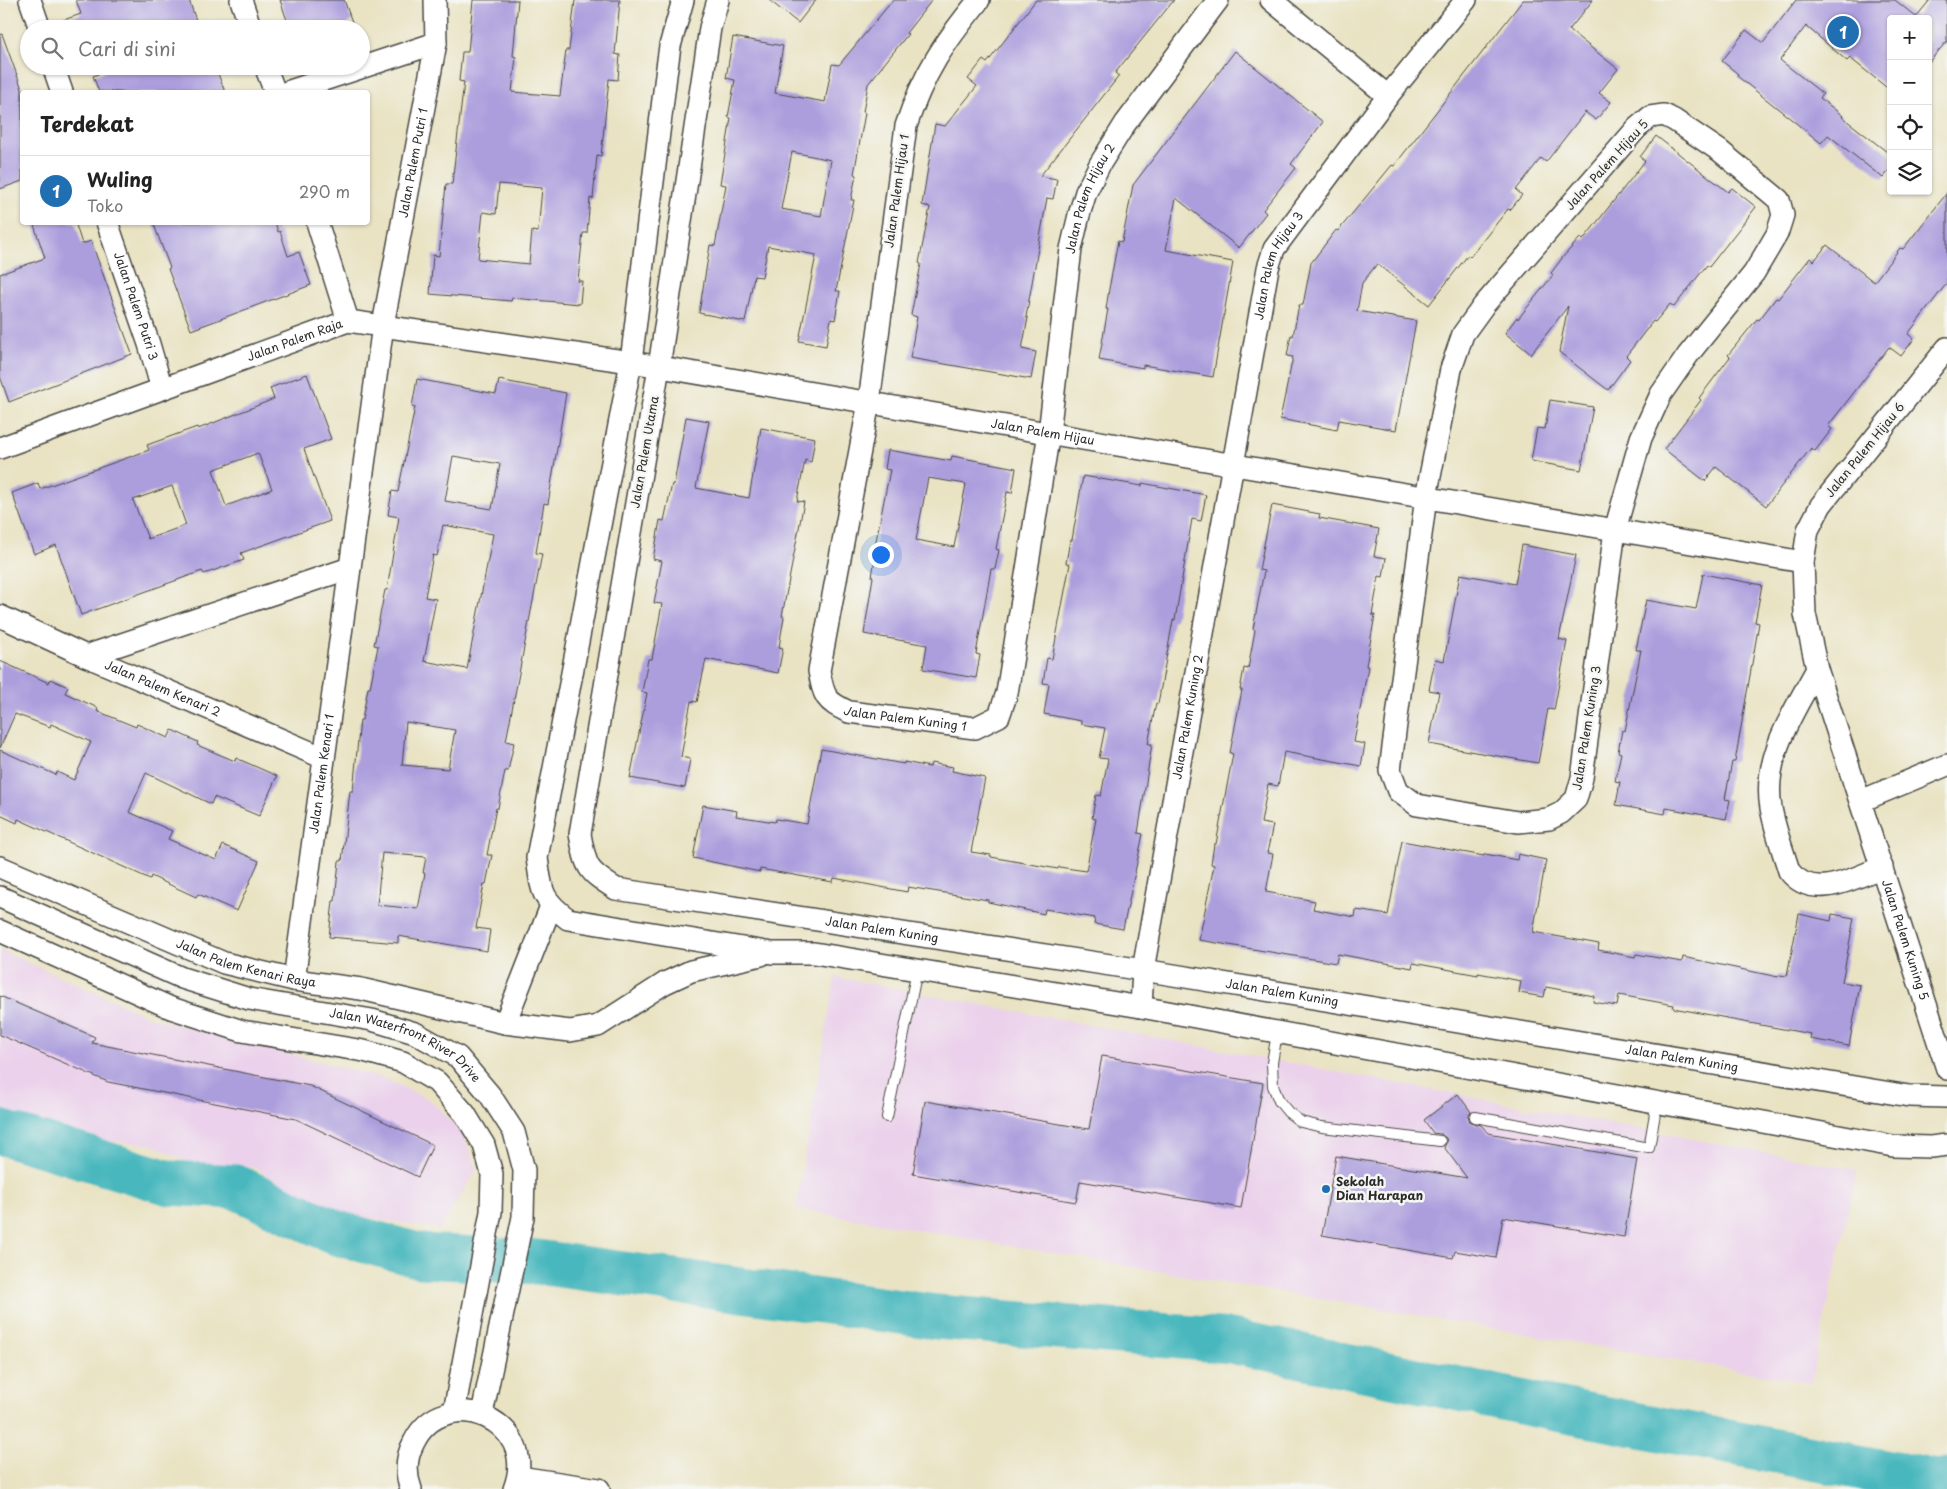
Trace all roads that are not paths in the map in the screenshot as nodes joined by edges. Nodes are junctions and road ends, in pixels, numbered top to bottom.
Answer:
1 (30, 0) edge
2 (241, 0) edge
3 (435, 0) edge
4 (683, 0) edge
5 (718, 0) edge
6 (979, 0) edge
7 (1218, 0) edge
8 (1271, 0) edge
9 (1466, 0) edge
10 (37, 20) edge
11 (249, 20) edge
12 (436, 43) junction
13 (370, 65) edge
14 (56, 75) edge
15 (268, 75) edge
16 (339, 75) edge
17 (61, 90) edge
18 (274, 90) edge
19 (293, 90) edge
20 (1388, 96) junction
21 (108, 225) edge
22 (318, 225) edge
23 (348, 321) junction
24 (383, 325) junction
25 (1947, 348) edge
26 (631, 362) junction
27 (659, 367) junction
28 (162, 389) junction
29 (869, 402) junction
30 (1049, 433) junction
31 (0, 448) edge
32 (1233, 464) junction
33 (1426, 497) junction
34 (1615, 530) junction
35 (1803, 562) junction
36 (350, 568) junction
37 (0, 616) edge
38 (86, 656) junction
39 (1817, 669) junction
40 (324, 758) junction
41 (1947, 765) edge
42 (1861, 801) junction
43 (0, 867) edge
44 (1882, 867) junction
45 (616, 889) joint
46 (0, 897) edge
47 (546, 898) junction
48 (0, 932) edge
49 (772, 953) junction
50 (917, 970) junction
51 (1143, 970) junction
52 (294, 980) junction
53 (1141, 1007) junction
54 (505, 1023) junction
55 (1277, 1033) junction
56 (1947, 1069) edge
57 (1947, 1097) edge
58 (1657, 1102) junction
59 (1475, 1116) dead end
60 (887, 1118) dead end
61 (1440, 1141) dead end
62 (1947, 1145) edge
63 (454, 1412) junction
64 (482, 1414) junction
65 (516, 1483) edge
66 (411, 1489) edge
67 (599, 1489) edge

1 - 10 street
2 - 11 street
3 - 12 street, Jalan Palem Putri 1
4 - 26 street
5 - 27 street, Jalan Palem Utama
6 - 29 street, Jalan Palem Hijau 1
7 - 30 street, Jalan Palem Hijau 2
8 - 20 street
9 - 20 street, Jalan Palem Hijau 3
12 - 13 street
12 - 24 street, Jalan Palem Putri 1
14 - 17 street
15 - 18 street
16 - 19 street
20 - 32 street, Jalan Palem Hijau 3
21 - 28 street, Jalan Palem Putri 3
22 - 23 street
23 - 24 street, Jalan Palem Raja
23 - 28 street, Jalan Palem Raja
24 - 26 street, Jalan Palem Raja
24 - 36 street, Jalan Palem Kenari 1
25 - 35 street, Jalan Palem Hijau 6
26 - 27 street, Jalan Palem Raja
26 - 47 street
27 - 29 street, Jalan Palem Hijau
27 - 45 street, Jalan Palem Utama
28 - 31 street, Jalan Palem Raja
29 - 30 street, Jalan Palem Hijau
29 - 30 street, Jalan Palem Kuning 1
30 - 32 street, Jalan Palem Hijau
32 - 33 street, Jalan Palem Hijau
32 - 51 street, Jalan Palem Kuning 2
33 - 34 street, Jalan Palem Hijau
33 - 34 street, Jalan Palem Kuning 3
33 - 34 street, Jalan Palem Hijau 5
34 - 35 street, Jalan Palem Hijau
35 - 39 street, Jalan Palem Kuning 5
36 - 38 street
36 - 40 street, Jalan Palem Kenari 1
37 - 38 street, Jalan Palem Kenari 2
38 - 40 street, Jalan Palem Kenari 2
39 - 42 street, Jalan Palem Kuning 5
39 - 44 street, Jalan Palem Kuning 5
40 - 52 street, Jalan Palem Kenari 1
41 - 42 street
42 - 44 street, Jalan Palem Kuning 5
43 - 52 street, Jalan Palem Kenari Raya
44 - 56 street, Jalan Palem Kuning 5
45 - 51 street, Jalan Palem Kuning
46 - 64 street, Jalan Waterfront River Drive
47 - 49 street
47 - 54 street
48 - 63 street, Jalan Waterfront River Drive
49 - 50 street
49 - 54 street
50 - 53 street
50 - 60 lane
51 - 53 street, Jalan Palem Kuning 2
51 - 57 street, Jalan Palem Kuning
52 - 54 street, Jalan Palem Kenari Raya
53 - 55 street
55 - 58 street
55 - 61 lane
58 - 59 lane
58 - 62 street
63 - 64 street
63 - 66 street
64 - 65 street
65 - 67 street

